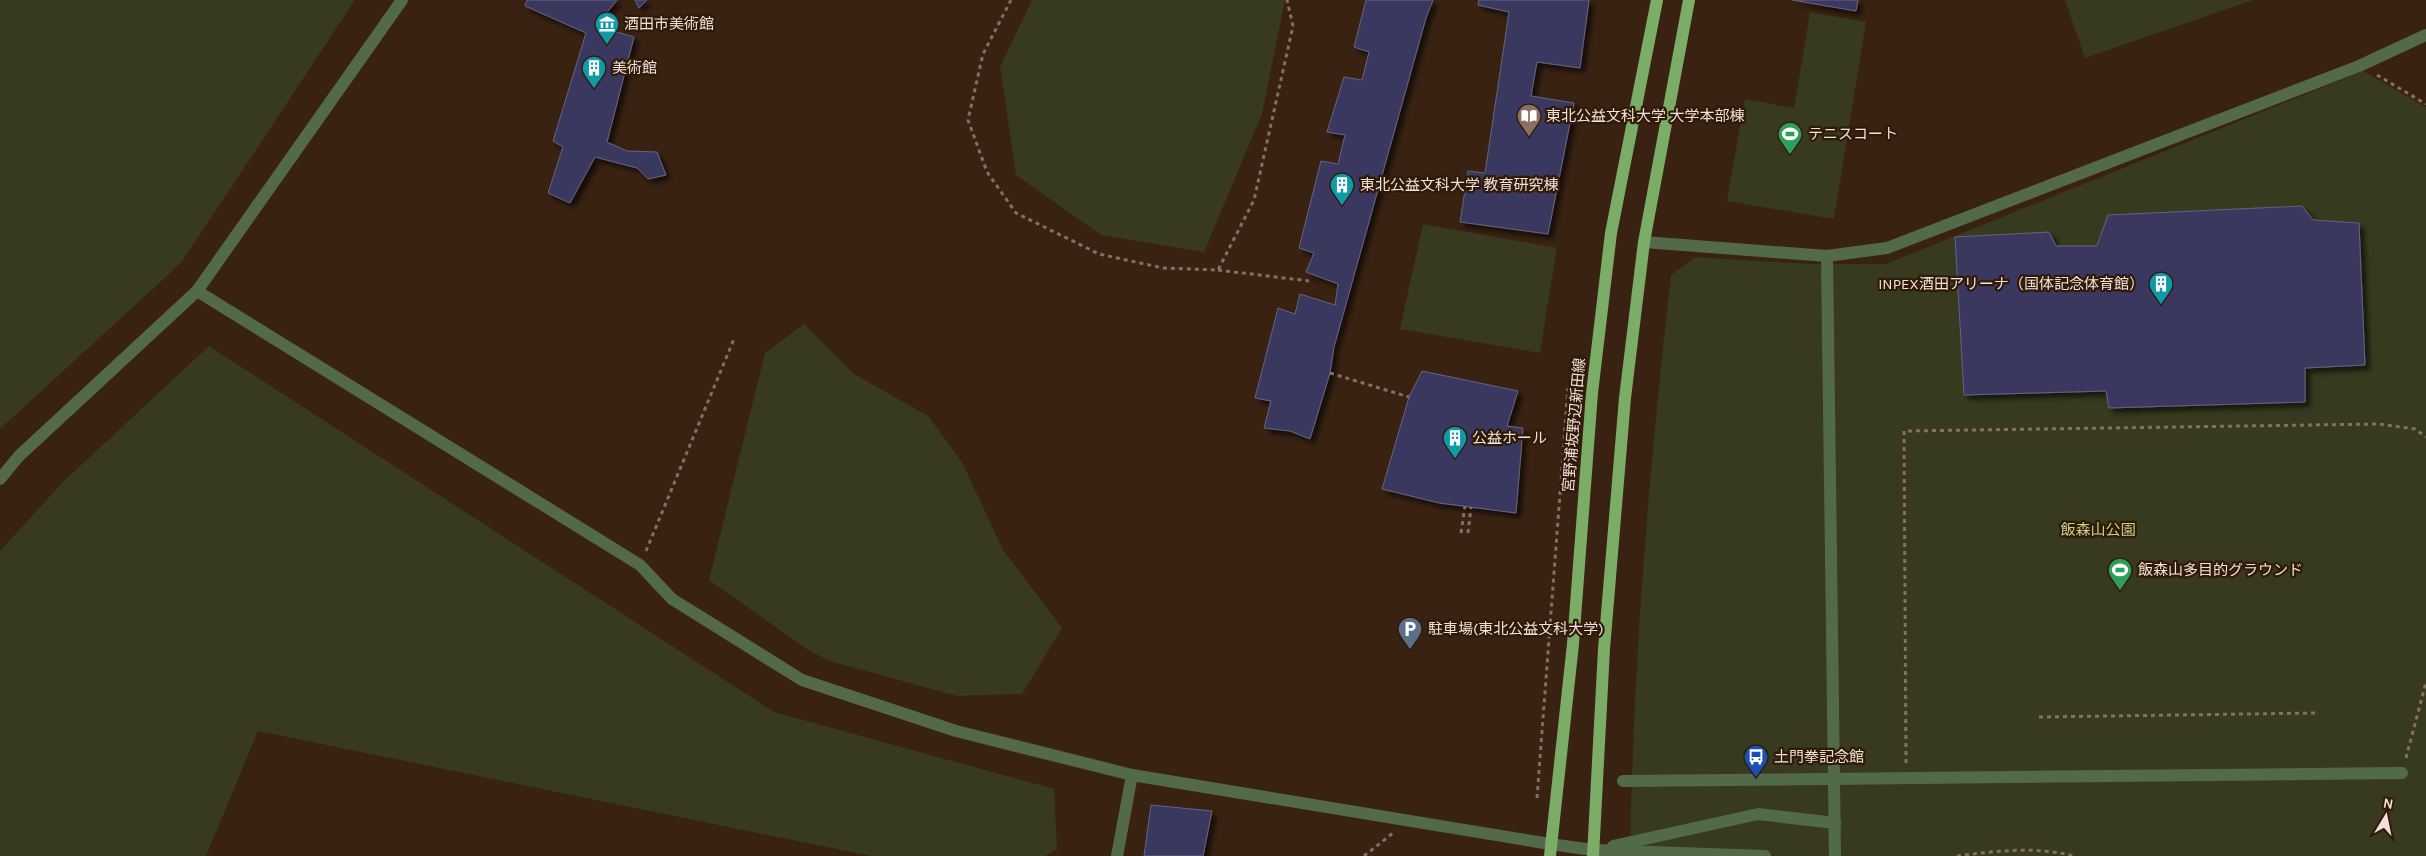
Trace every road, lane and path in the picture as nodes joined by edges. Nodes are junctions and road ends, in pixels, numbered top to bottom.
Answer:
1 (402, 0) edge
2 (1011, 0) edge
3 (1287, 0) edge
4 (1657, 0) edge
5 (1689, 0) edge
6 (2426, 35) edge
7 (2359, 66) junction
8 (2426, 104) edge
9 (1644, 242) junction
10 (1827, 256) junction
11 (1218, 270) junction
12 (1309, 280) dead end
13 (198, 291) junction
14 (734, 339) dead end
15 (1330, 373) dead end
16 (1568, 388) dead end
17 (1409, 397) dead end
18 (2426, 437) edge
19 (0, 479) edge
20 (1465, 506) dead end
21 (1471, 507) dead end
22 (1461, 533) dead end
23 (1468, 533) dead end
24 (640, 565) junction
25 (2426, 682) edge
26 (2316, 713) dead end
27 (2039, 717) dead end
28 (2402, 773) joint
29 (1132, 774) junction
30 (1835, 777) junction
31 (1906, 777) junction
32 (1623, 781) dead end
33 (1537, 798) dead end
34 (1404, 821) junction
35 (1835, 823) junction
36 (1550, 850) edge
37 (1987, 852) junction
38 (1593, 853) edge
39 (1117, 856) edge
40 (1364, 856) edge
41 (1765, 856) edge
42 (1836, 856) edge
43 (1957, 856) edge
44 (1993, 856) edge
45 (2074, 856) edge

1 - 13 street
2 - 11 path
3 - 11 path
4 - 36 main road, 宮野浦坂野辺新田線
5 - 9 main road
6 - 7 street
7 - 8 path
7 - 10 street
9 - 10 street
9 - 38 main road
10 - 30 street
11 - 12 path
13 - 19 street
13 - 24 street
14 - 24 path
15 - 17 path
16 - 33 path
18 - 31 path
20 - 22 path
21 - 23 path
24 - 29 street
25 - 28 path
26 - 27 path
28 - 31 street
29 - 34 street
29 - 39 street
30 - 31 street
30 - 32 street
30 - 35 street
34 - 36 street
34 - 40 path
35 - 38 street
35 - 42 street
36 - 38 street
37 - 43 path
37 - 44 path
37 - 45 path
38 - 41 street

